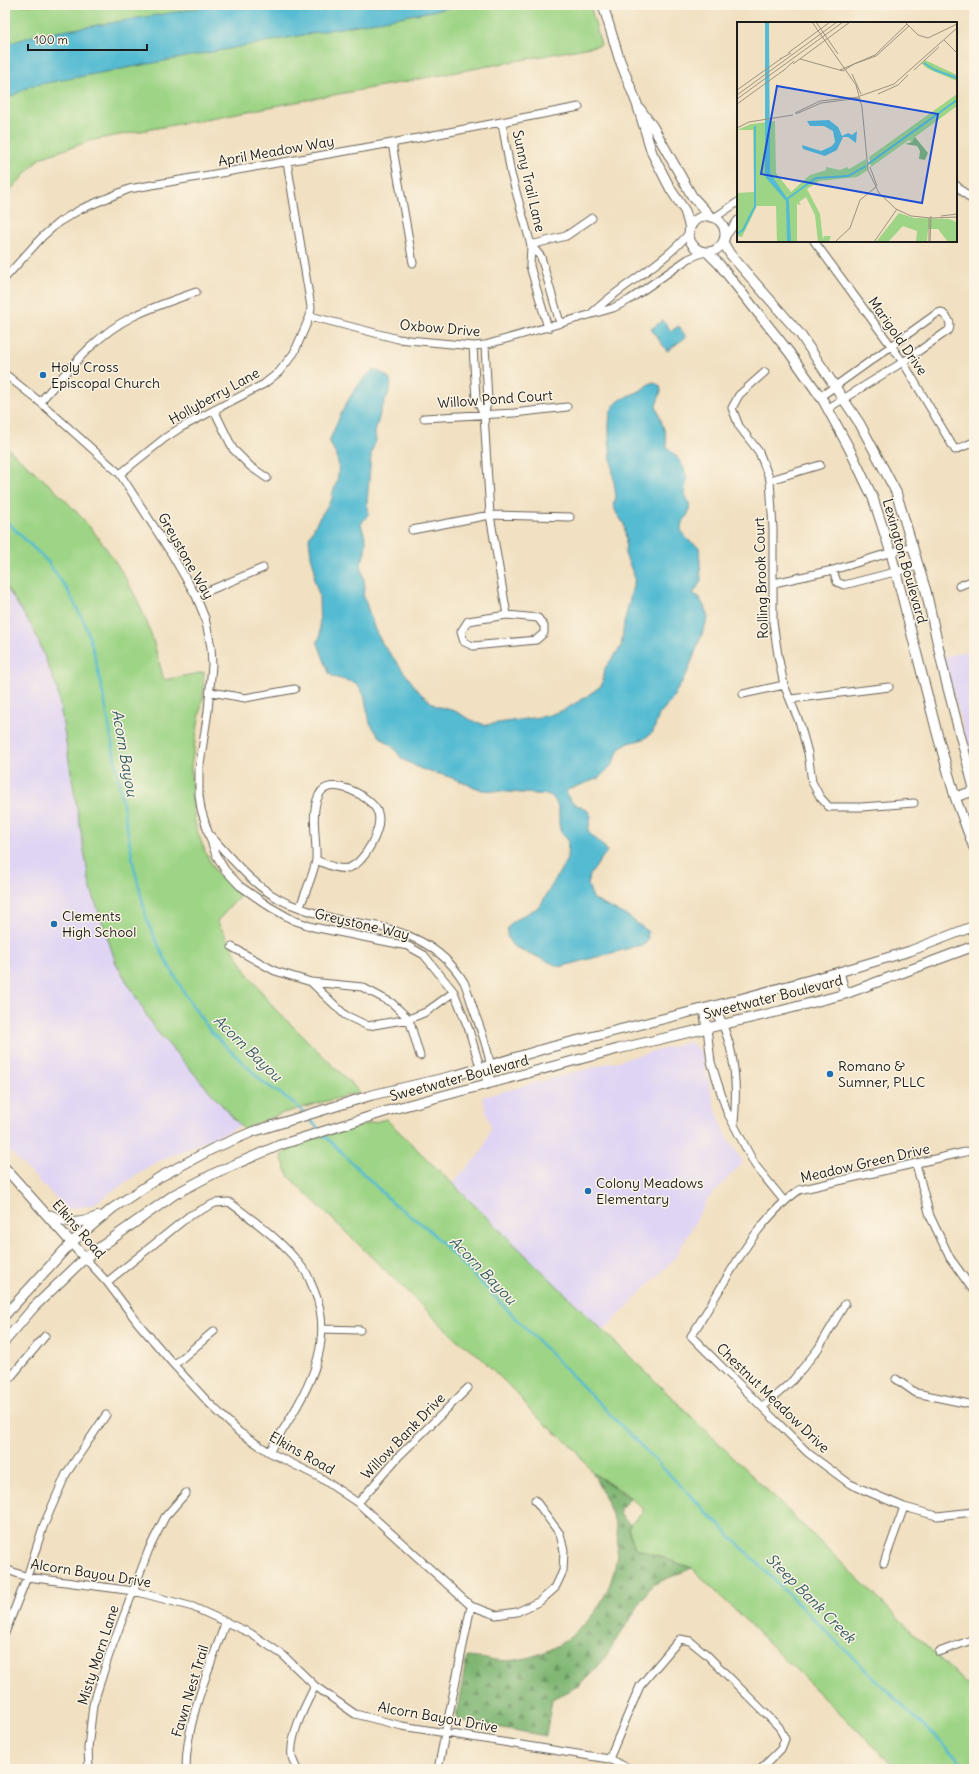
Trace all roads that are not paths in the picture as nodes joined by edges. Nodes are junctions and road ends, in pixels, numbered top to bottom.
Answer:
1 (603, 5) edge
2 (637, 104) junction
3 (579, 107) dead end
4 (502, 123) junction
5 (392, 143) junction
6 (287, 162) junction
7 (957, 186) edge
8 (974, 202) edge
9 (737, 203) edge
10 (713, 217) junction
11 (592, 218) dead end
12 (737, 221) edge
13 (690, 231) junction
14 (724, 240) junction
15 (815, 242) edge
16 (531, 245) junction
17 (706, 252) junction
18 (413, 263) dead end
19 (5, 278) edge
20 (196, 292) dead end
21 (590, 314) junction
22 (310, 316) junction
23 (560, 323) junction
24 (548, 328) junction
25 (485, 345) junction
26 (473, 346) junction
27 (892, 346) junction
28 (903, 362) junction
29 (765, 372) dead end
30 (5, 374) edge
31 (835, 386) junction
32 (820, 397) junction
33 (844, 399) junction
34 (40, 402) junction
35 (567, 407) dead end
36 (828, 409) junction
37 (214, 410) junction
38 (484, 414) junction
39 (424, 418) dead end
40 (974, 442) edge
41 (820, 466) dead end
42 (120, 474) junction
43 (266, 478) dead end
44 (770, 480) junction
45 (490, 515) junction
46 (570, 517) dead end
47 (412, 530) dead end
48 (912, 546) junction
49 (891, 553) junction
50 (918, 566) junction
51 (263, 568) dead end
52 (833, 570) junction
53 (896, 571) junction
54 (974, 580) edge
55 (774, 583) junction
56 (959, 586) dead end
57 (196, 596) junction
58 (507, 615) junction
59 (784, 684) junction
60 (889, 687) dead end
61 (295, 689) dead end
62 (211, 692) junction
63 (743, 694) dead end
64 (791, 699) junction
65 (974, 789) edge
66 (955, 797) junction
67 (914, 803) dead end
68 (208, 832) junction
69 (974, 848) edge
70 (316, 860) junction
71 (248, 876) junction
72 (240, 886) junction
73 (300, 907) junction
74 (359, 922) junction
75 (974, 926) edge
76 (356, 935) junction
77 (974, 946) edge
78 (232, 947) dead end
79 (838, 972) junction
80 (310, 982) junction
81 (454, 992) junction
82 (845, 994) junction
83 (714, 1006) junction
84 (704, 1009) junction
85 (409, 1019) junction
86 (722, 1024) junction
87 (707, 1028) junction
88 (420, 1056) dead end
89 (490, 1064) junction
90 (480, 1067) junction
91 (489, 1084) junction
92 (734, 1123) junction
93 (974, 1150) edge
94 (916, 1164) junction
95 (5, 1168) edge
96 (784, 1201) junction
97 (108, 1213) junction
98 (47, 1214) junction
99 (72, 1242) junction
100 (85, 1258) junction
101 (107, 1282) junction
102 (973, 1290) edge
103 (845, 1304) dead end
104 (5, 1315) edge
105 (322, 1329) junction
106 (214, 1330) dead end
107 (360, 1330) dead end
108 (45, 1336) dead end
109 (691, 1336) joint
110 (5, 1341) edge
111 (174, 1365) junction
112 (896, 1379) dead end
113 (5, 1384) edge
114 (468, 1388) dead end
115 (974, 1405) edge
116 (763, 1407) junction
117 (106, 1415) dead end
118 (269, 1452) junction
119 (186, 1493) dead end
120 (535, 1500) dead end
121 (358, 1503) junction
122 (904, 1507) junction
123 (974, 1512) edge
124 (884, 1563) dead end
125 (5, 1569) edge
126 (27, 1577) junction
127 (134, 1591) junction
128 (471, 1606) junction
129 (226, 1621) junction
130 (5, 1633) edge
131 (974, 1639) edge
132 (938, 1652) dead end
133 (315, 1686) junction
134 (445, 1732) junction
135 (609, 1758) junction
136 (89, 1769) edge
137 (186, 1769) edge
138 (297, 1769) edge
139 (438, 1769) edge
140 (630, 1769) edge
141 (761, 1769) edge

1 - 2 main road
2 - 10 main road
2 - 13 main road
3 - 4 street, April Meadow Way
4 - 5 street, April Meadow Way
4 - 16 street, Sunny Trail Lane
5 - 6 street, April Meadow Way
5 - 18 street
6 - 19 street, April Meadow Way
6 - 22 street, Hollyberry Lane
7 - 8 street
9 - 10 street
10 - 13 main road
10 - 14 main road
11 - 16 street
12 - 14 street
13 - 17 main road
13 - 21 street, Oxbow Drive
14 - 17 main road
14 - 31 main road, Lexington Boulevard
15 - 27 street, Marigold Drive
16 - 23 street, Sunny Trail Lane
16 - 24 street, Sunny Trail Lane
17 - 21 street, Oxbow Drive
17 - 32 main road, Lexington Boulevard
20 - 34 street
21 - 23 street, Oxbow Drive
22 - 26 street, Oxbow Drive
22 - 37 street, Hollyberry Lane
23 - 24 street, Oxbow Drive
24 - 25 street, Oxbow Drive
25 - 26 street, Oxbow Drive
25 - 38 street
26 - 38 street
27 - 28 street, Marigold Drive
27 - 28 street
27 - 31 street
28 - 33 street
28 - 40 street, Marigold Drive
29 - 44 street, Rolling Brook Court
30 - 34 street, Greystone Way
31 - 32 street
31 - 33 main road, Lexington Boulevard
32 - 36 main road, Lexington Boulevard
33 - 36 street
33 - 48 main road, Lexington Boulevard
34 - 42 street, Greystone Way
35 - 38 street, Willow Pond Court
36 - 49 main road, Lexington Boulevard
37 - 42 street, Hollyberry Lane
37 - 43 street
38 - 39 street, Willow Pond Court
38 - 45 street
41 - 44 street
42 - 57 street, Greystone Way
44 - 55 street, Rolling Brook Court
45 - 46 street
45 - 47 street
45 - 58 street
48 - 49 street
48 - 50 main road, Lexington Boulevard
49 - 52 street
49 - 53 main road, Lexington Boulevard
50 - 53 street
50 - 65 main road, Lexington Boulevard
51 - 57 street
52 - 53 street
52 - 55 street
53 - 66 main road, Lexington Boulevard
54 - 56 street
55 - 59 street, Rolling Brook Court
57 - 62 street, Greystone Way
58 - 58 street
59 - 63 street
59 - 64 street, Rolling Brook Court
60 - 64 street
61 - 62 street
62 - 68 street, Greystone Way
64 - 67 street, Rolling Brook Court
65 - 66 main road
66 - 69 main road, Lexington Boulevard
68 - 71 street, Greystone Way
68 - 72 street, Greystone Way
70 - 70 street
70 - 73 street
71 - 72 street
71 - 73 street, Greystone Way
72 - 76 street, Greystone Way
73 - 74 street, Greystone Way
74 - 76 street
74 - 89 street, Greystone Way
75 - 79 main road, Sweetwater Boulevard
76 - 81 street, Greystone Way
77 - 82 main road, Sweetwater Boulevard
78 - 80 street
79 - 82 main road
79 - 83 main road, Sweetwater Boulevard
80 - 85 street
80 - 85 street
81 - 85 street
81 - 90 street, Greystone Way
82 - 86 main road, Sweetwater Boulevard
83 - 84 main road, Sweetwater Boulevard
83 - 86 main road
84 - 87 main road
84 - 89 main road, Sweetwater Boulevard
85 - 88 street
86 - 87 main road, Sweetwater Boulevard
86 - 92 street
87 - 91 main road, Sweetwater Boulevard
87 - 92 street
89 - 90 main road, Sweetwater Boulevard
89 - 91 street, Greystone Way
90 - 91 street, Greystone Way
90 - 97 main road, Sweetwater Boulevard
91 - 100 main road, Sweetwater Boulevard
92 - 96 street
93 - 94 street, Meadow Green Drive
94 - 96 street, Meadow Green Drive
94 - 102 street
95 - 98 main road, Elkins Road
96 - 109 street, Meadow Green Drive
97 - 98 main road
97 - 99 main road, Sweetwater Boulevard
98 - 99 main road, Elkins Road
99 - 100 main road, Elkins Road
99 - 104 main road, Sweetwater Boulevard
100 - 101 street, Elkins Road
100 - 110 main road, Sweetwater Boulevard
101 - 105 street
101 - 111 street, Elkins Road
103 - 116 street
105 - 107 street
105 - 118 street
106 - 111 street
108 - 113 street
109 - 116 street, Chestnut Meadow Drive
111 - 118 street, Elkins Road
112 - 115 street
114 - 121 street, Willow Bank Drive
116 - 122 street, Chestnut Meadow Drive
117 - 126 street
118 - 121 street, Elkins Road
119 - 127 street, Misty Morn Lane
120 - 128 street, Elkins Road
121 - 128 street, Elkins Road
122 - 123 street, Chestnut Meadow Drive
122 - 124 street
125 - 126 street, Alcorn Bayou Drive
126 - 127 street, Alcorn Bayou Drive
126 - 130 street
127 - 129 street, Alcorn Bayou Drive
127 - 136 street, Misty Morn Lane
128 - 134 street
129 - 133 street, Alcorn Bayou Drive
129 - 137 street, Fawn Nest Trail
131 - 132 street
133 - 134 street, Alcorn Bayou Drive
133 - 138 street
134 - 135 street, Alcorn Bayou Drive
134 - 139 street
135 - 140 street, Alcorn Bayou Drive
135 - 141 street

